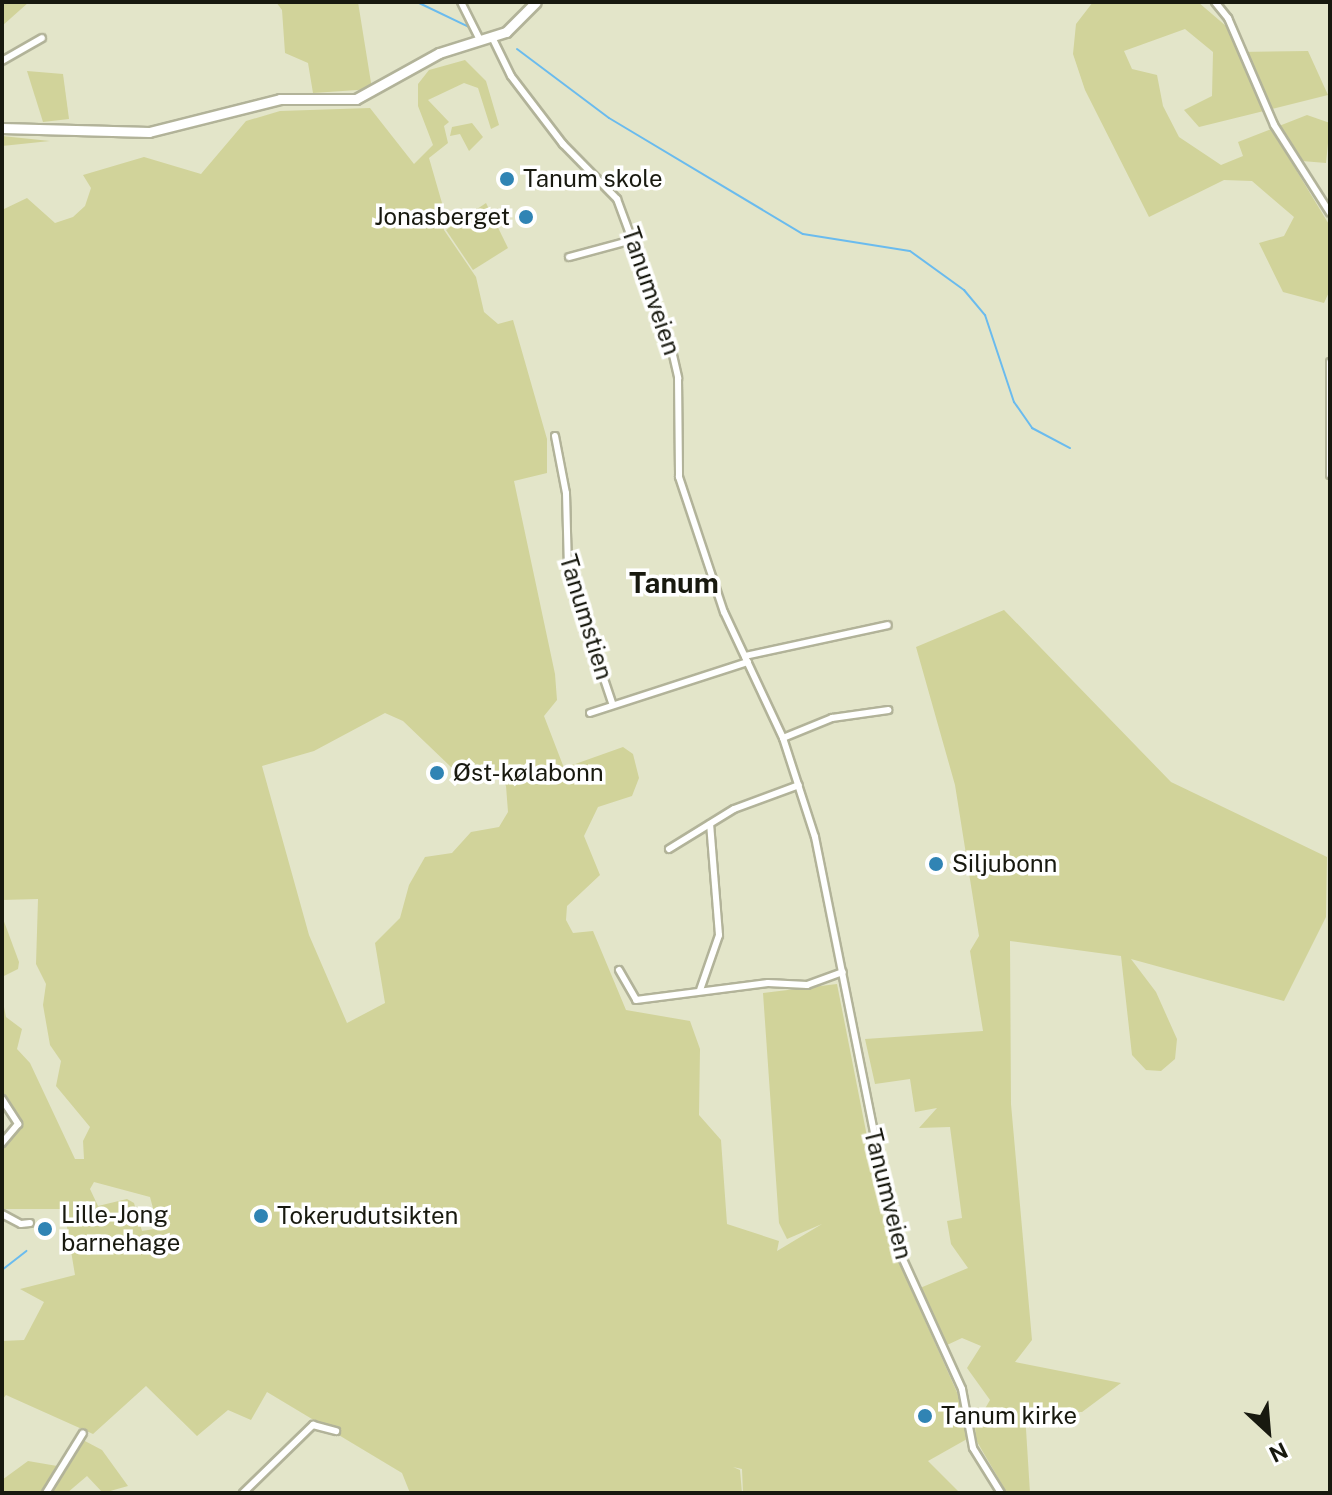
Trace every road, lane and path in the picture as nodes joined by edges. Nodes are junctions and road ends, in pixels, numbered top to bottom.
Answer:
1 (461, 2) edge
2 (536, 2) edge
3 (1215, 2) edge
4 (492, 37) junction
5 (42, 38) dead end
6 (480, 40) junction
7 (2, 61) edge
8 (2, 128) edge
9 (1330, 213) edge
10 (632, 240) junction
11 (569, 257) dead end
12 (1330, 362) edge
13 (555, 436) dead end
14 (1330, 475) edge
15 (888, 625) dead end
16 (747, 659) junction
17 (612, 703) junction
18 (888, 710) dead end
19 (590, 713) dead end
20 (783, 738) junction
21 (799, 785) junction
22 (710, 824) junction
23 (669, 849) dead end
24 (619, 970) dead end
25 (843, 972) junction
26 (700, 990) junction
27 (2, 1099) edge
28 (2, 1143) edge
29 (2, 1214) edge
30 (30, 1223) dead end
31 (336, 1431) dead end
32 (83, 1433) dead end
33 (46, 1493) edge
34 (243, 1493) edge
35 (1001, 1493) edge

1 - 6 street
2 - 4 main road
3 - 9 street
4 - 6 main road
4 - 10 street, Tanumveien
5 - 7 street
6 - 8 main road
10 - 11 street
10 - 16 street, Tanumveien
12 - 14 street
13 - 17 street, Tanumstien
15 - 16 street
16 - 17 street, Tanumstien
16 - 20 street, Tanumveien
17 - 19 street, Tanumstien
18 - 20 street
20 - 21 street, Tanumveien
21 - 22 street
21 - 25 street, Tanumveien
22 - 23 street
22 - 26 street
24 - 26 street
25 - 26 street
25 - 35 street, Tanumveien
27 - 28 street
29 - 30 street
31 - 34 street
32 - 33 street

